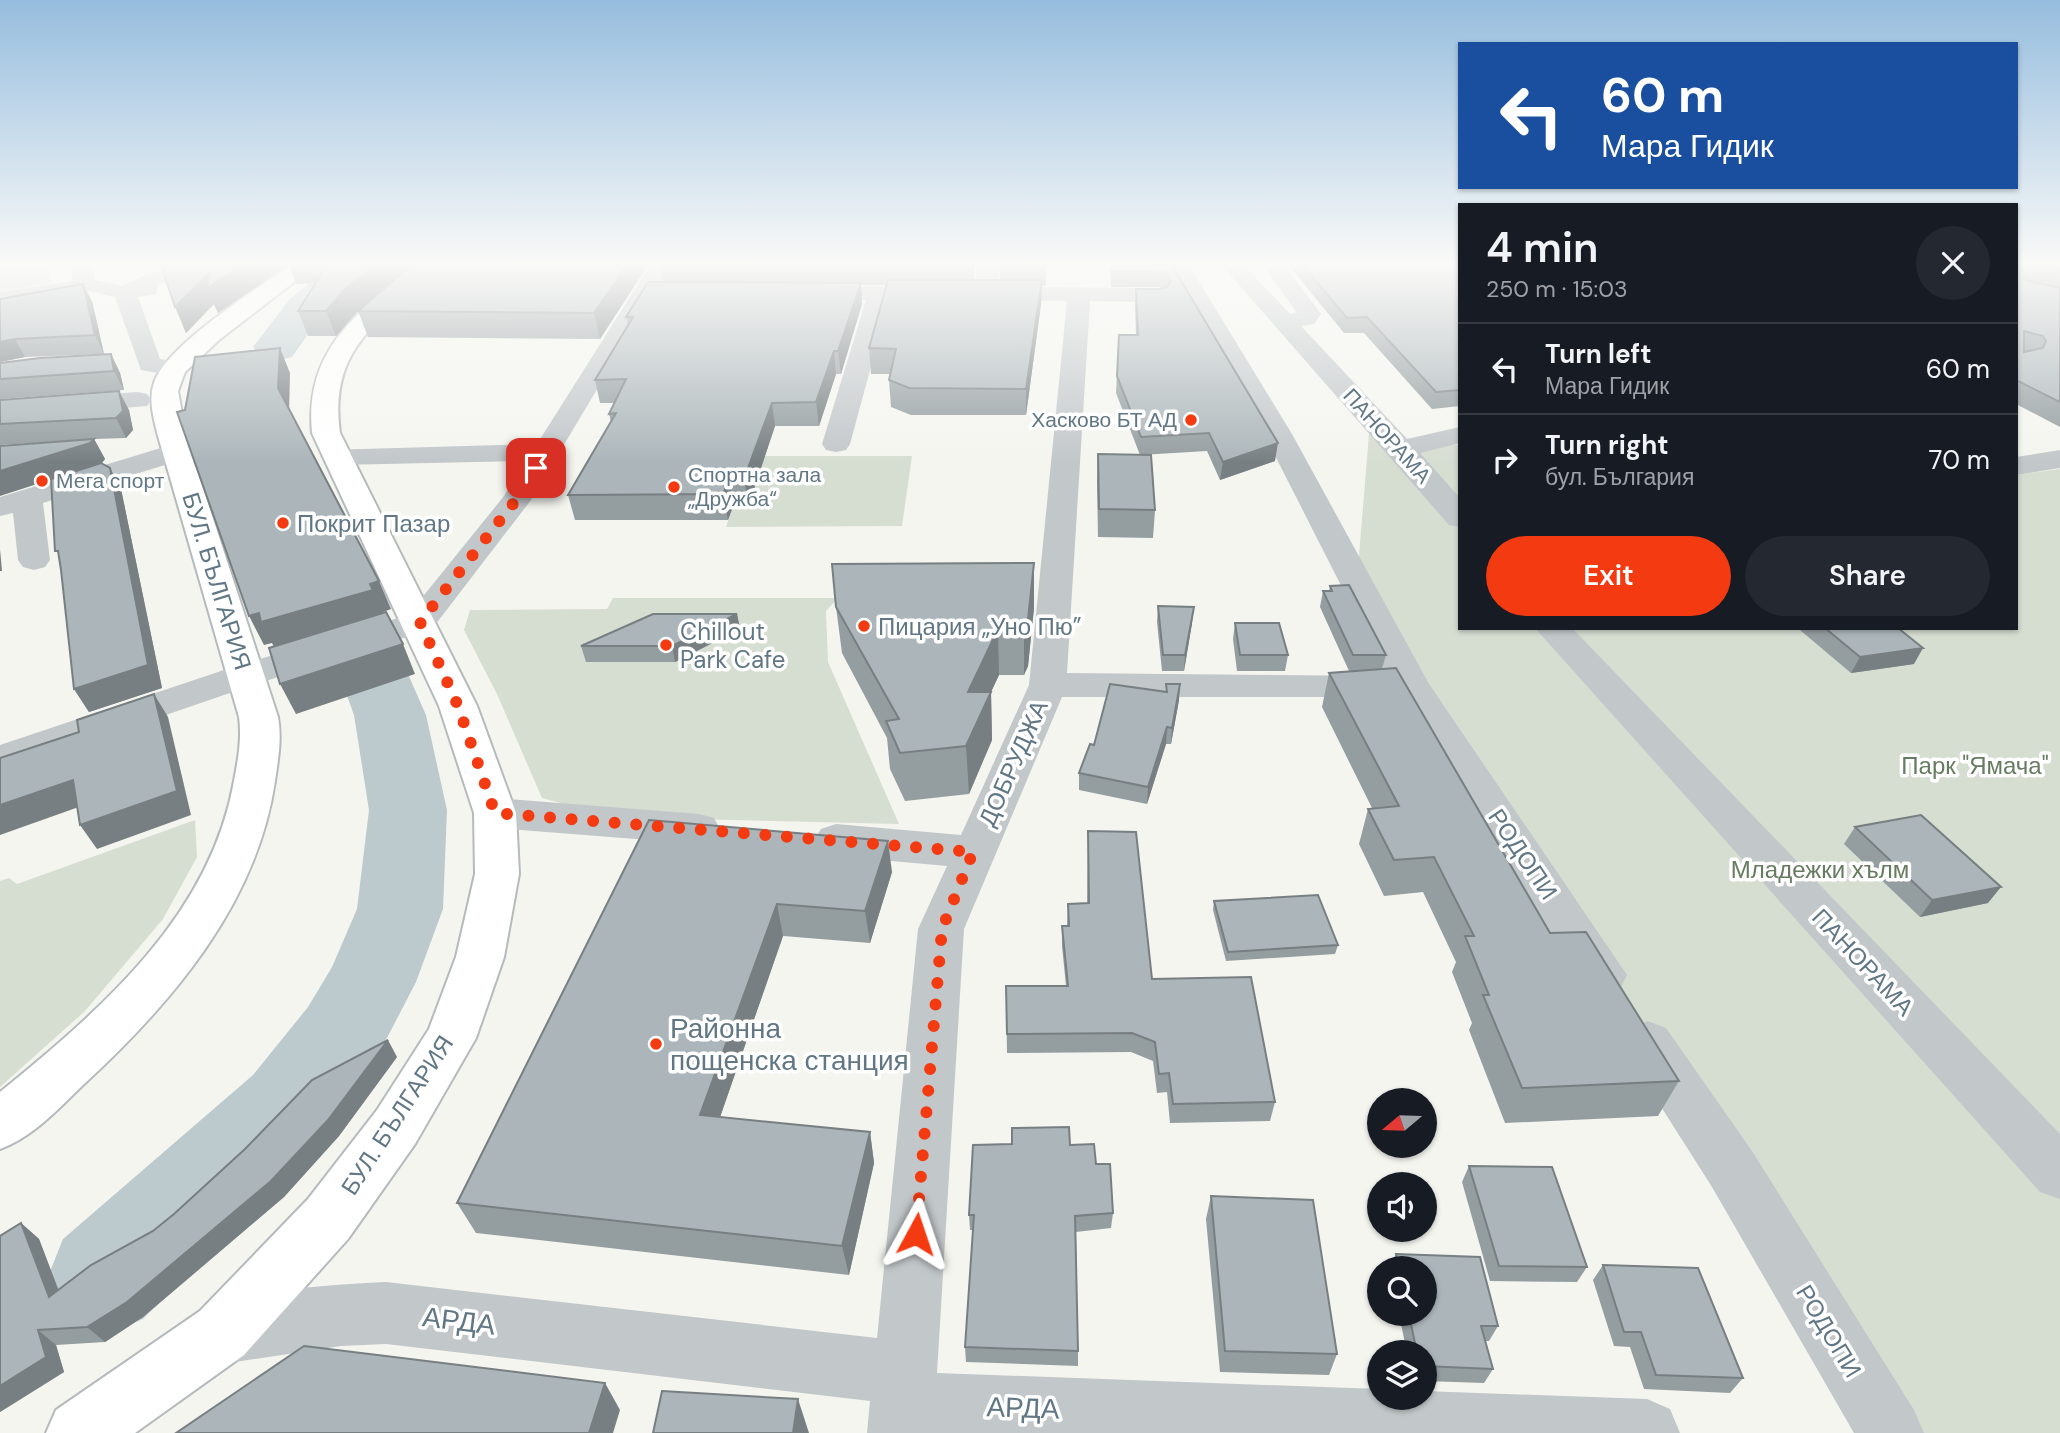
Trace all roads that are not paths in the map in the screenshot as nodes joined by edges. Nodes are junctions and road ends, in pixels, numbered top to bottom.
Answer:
1 (138, 329) edge
2 (215, 329) edge
3 (358, 329) edge
4 (623, 329) edge
5 (869, 329) edge
6 (1076, 329) edge
7 (1203, 329) edge
8 (1290, 329) edge
9 (150, 364) junction
10 (138, 400) dead end
11 (0, 410) edge
12 (1458, 435) edge
13 (836, 443) dead end
14 (130, 448) dead end
15 (1401, 449) junction
16 (91, 451) edge
17 (177, 452) junction
18 (545, 452) junction
19 (337, 456) junction
20 (2060, 459) edge
21 (2018, 466) edge
22 (14, 503) edge
23 (1458, 516) edge
24 (34, 560) dead end
25 (420, 622) junction
26 (1554, 630) edge
27 (246, 675) junction
28 (1048, 685) junction
29 (1411, 685) junction
30 (0, 759) edge
31 (495, 813) junction
32 (742, 833) edge
33 (796, 837) edge
34 (973, 852) junction
35 (0, 1125) edge
36 (2060, 1173) edge
37 (222, 1333) junction
38 (902, 1403) edge
39 (1647, 1432) edge
40 (79, 1433) edge
41 (1891, 1433) edge

1 - 9 street
2 - 9 main road
3 - 19 main road, БУЛ. БЪЛГАРИЯ
4 - 18 street
5 - 13 street
6 - 28 street, ДОБРУДЖА
7 - 29 street, РОДОПИ
8 - 15 street, ПАНОРАМА
9 - 17 main road, БУЛ. БЪЛГАРИЯ
10 - 11 street
12 - 15 street
14 - 16 street
15 - 23 street, ПАНОРАМА
17 - 22 street
17 - 27 main road, БУЛ. БЪЛГАРИЯ
18 - 19 street
18 - 25 street
19 - 25 main road, БУЛ. БЪЛГАРИЯ
20 - 21 street
22 - 24 street
25 - 27 street
25 - 31 main road, БУЛ. БЪЛГАРИЯ
26 - 36 street, ПАНОРАМА
27 - 30 street
27 - 35 main road, БУЛ. БЪЛГАРИЯ
28 - 29 street
28 - 34 street, ДОБРУДЖА
29 - 41 street, РОДОПИ
31 - 32 street
31 - 37 main road, БУЛ. БЪЛГАРИЯ
33 - 34 street
34 - 38 street, ДОБРУДЖА
37 - 38 street, АРДА
37 - 40 main road, БУЛ. БЪЛГАРИЯ
38 - 39 street, АРДА

